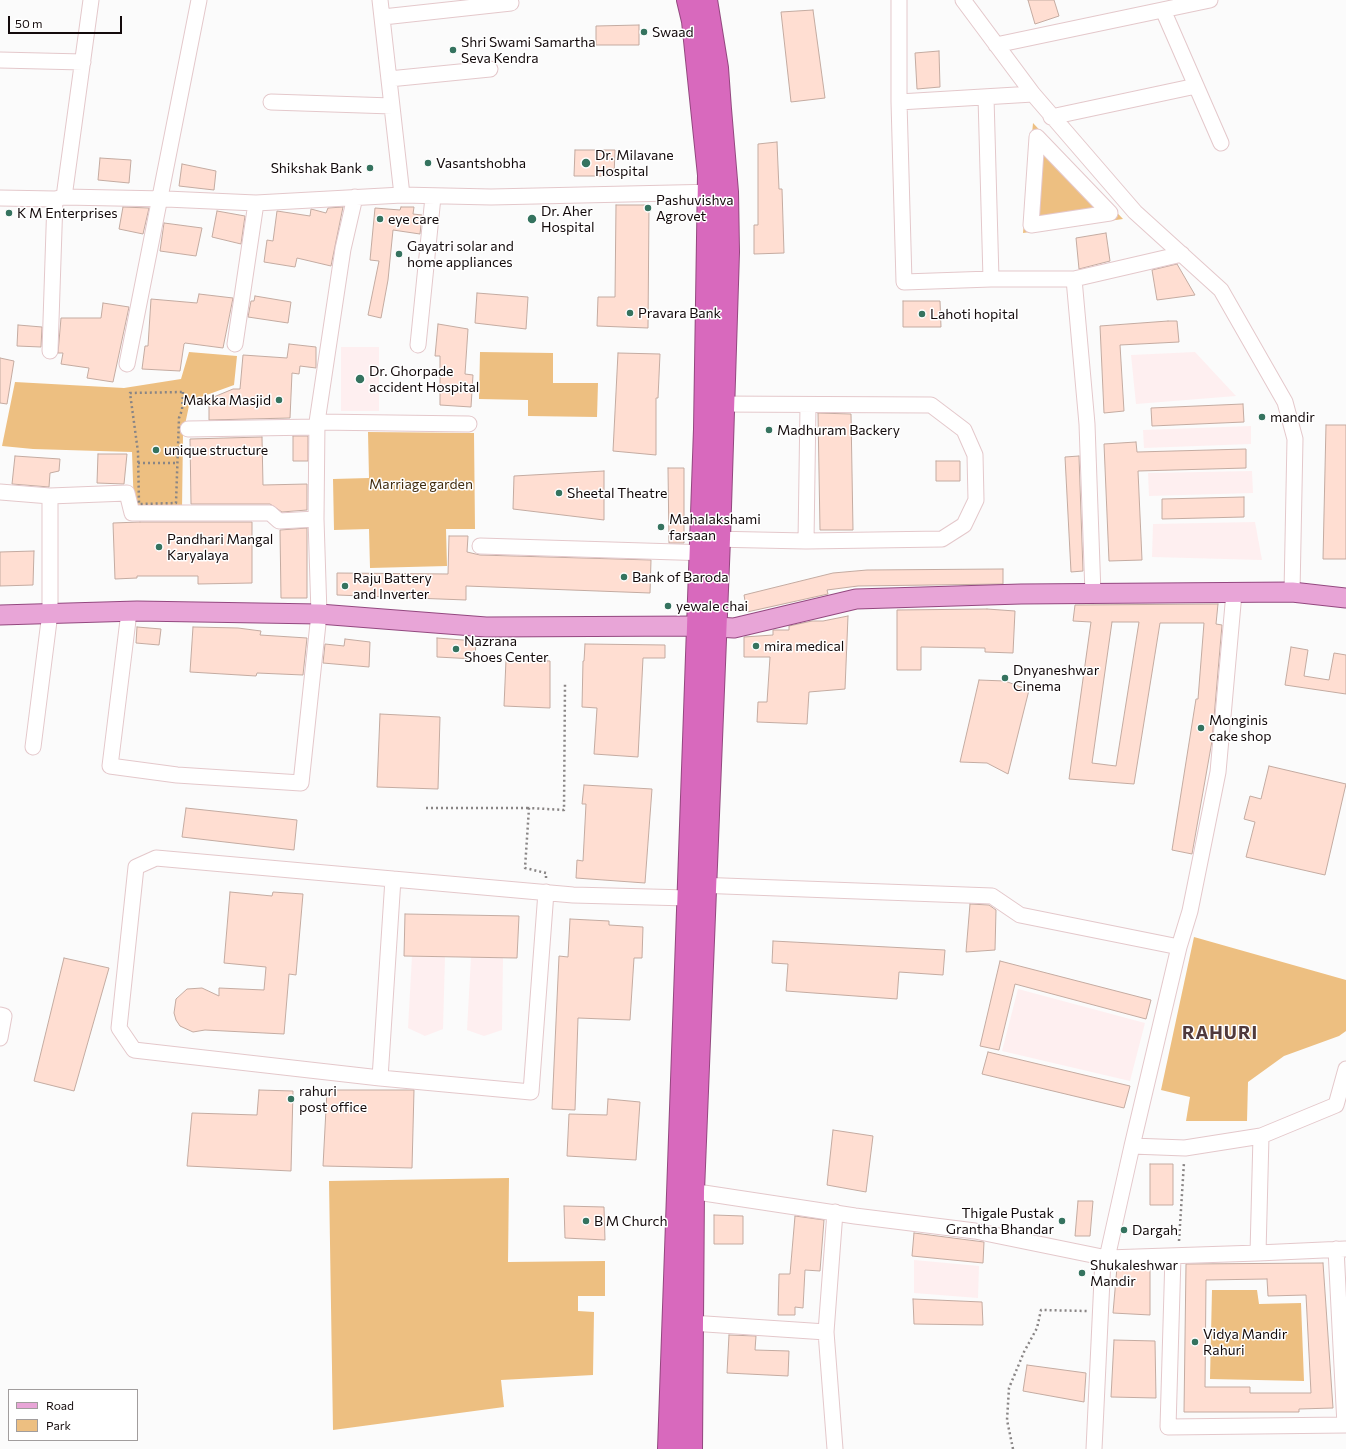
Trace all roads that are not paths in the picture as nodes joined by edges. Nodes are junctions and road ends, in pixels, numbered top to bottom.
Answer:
1 (91, 0) edge
2 (199, 0) edge
3 (380, 0) edge
4 (688, 0) edge
5 (706, 0) edge
6 (899, 0) edge
7 (963, 0) edge
8 (1210, 0) edge
9 (511, 3) dead end
10 (1163, 10) junction
11 (383, 17) junction
12 (996, 45) junction
13 (0, 60) edge
14 (83, 62) junction
15 (490, 69) dead end
16 (389, 79) junction
17 (1196, 86) junction
18 (1033, 94) junction
19 (986, 97) junction
20 (271, 102) dead end
21 (899, 102) junction
22 (392, 106) junction
23 (1051, 117) junction
24 (1037, 138) joint
25 (1221, 143) dead end
26 (718, 192) junction
27 (402, 195) junction
28 (355, 197) junction
29 (433, 197) junction
30 (0, 198) edge
31 (59, 198) junction
32 (159, 199) junction
33 (256, 203) junction
34 (1182, 254) junction
35 (991, 279) junction
36 (1074, 279) junction
37 (235, 344) dead end
38 (418, 345) dead end
39 (50, 351) dead end
40 (127, 364) dead end
41 (714, 404) junction
42 (808, 405) junction
43 (469, 424) dead end
44 (317, 425) junction
45 (188, 429) dead end
46 (0, 492) edge
47 (50, 496) junction
48 (316, 519) junction
49 (806, 541) junction
50 (480, 546) dead end
51 (710, 546) junction
52 (1292, 592) junction
53 (1234, 593) junction
54 (1093, 594) junction
55 (1346, 598) edge
56 (129, 612) junction
57 (50, 613) junction
58 (319, 614) junction
59 (0, 615) edge
60 (706, 627) junction
61 (33, 747) dead end
62 (393, 879) junction
63 (694, 889) junction
64 (546, 892) junction
65 (1179, 947) junction
66 (0, 1015) edge
67 (0, 1038) edge
68 (1346, 1070) edge
69 (380, 1078) junction
70 (1261, 1136) junction
71 (1132, 1146) junction
72 (685, 1190) junction
73 (835, 1212) junction
74 (1341, 1249) edge
75 (1258, 1252) junction
76 (1175, 1256) junction
77 (1105, 1258) junction
78 (691, 1323) junction
79 (826, 1332) junction
80 (1346, 1424) edge
81 (669, 1440) edge
82 (691, 1441) edge
83 (835, 1449) edge
84 (1094, 1449) edge

1 - 14 street
2 - 32 street
3 - 11 street
4 - 26 highway
5 - 26 highway
6 - 21 street
7 - 12 street
8 - 10 street
9 - 11 street
10 - 12 street
10 - 17 street
11 - 16 street
12 - 18 street
13 - 14 street
14 - 31 street
15 - 16 street
16 - 22 street
17 - 23 street
17 - 25 street
18 - 19 street
18 - 23 street
19 - 21 street
19 - 35 street
20 - 22 street
21 - 35 street
22 - 27 street
23 - 34 street
24 - 24 street
26 - 29 street
26 - 41 highway
27 - 28 street
27 - 29 street
28 - 33 street
28 - 44 street
29 - 38 street
30 - 31 street
31 - 32 street
31 - 39 street
32 - 33 street
32 - 40 street
33 - 37 street
34 - 36 street
34 - 52 street
35 - 36 street
36 - 54 street
41 - 42 street
41 - 51 highway
42 - 49 street
42 - 49 street
43 - 44 street
44 - 45 street
44 - 48 street
46 - 47 street
47 - 48 street
47 - 57 street
48 - 58 street
49 - 51 street
50 - 51 street
51 - 60 highway
52 - 53 main road
52 - 55 main road
53 - 54 main road
53 - 65 street
54 - 60 main road
56 - 57 main road
56 - 58 main road
56 - 58 street
57 - 59 main road
57 - 61 street
58 - 60 main road
60 - 63 highway
62 - 64 street
62 - 69 street
62 - 69 street
63 - 64 street
63 - 65 street
63 - 72 highway
64 - 69 street
65 - 71 street
66 - 67 street
68 - 70 street
70 - 71 street
70 - 75 street
71 - 77 street
72 - 73 street
72 - 78 highway
72 - 81 highway
73 - 77 street
73 - 79 street
74 - 75 street
74 - 80 street
75 - 76 street
76 - 77 street
76 - 80 street
77 - 84 street
78 - 79 street
78 - 82 highway
79 - 83 street
81 - 82 highway

